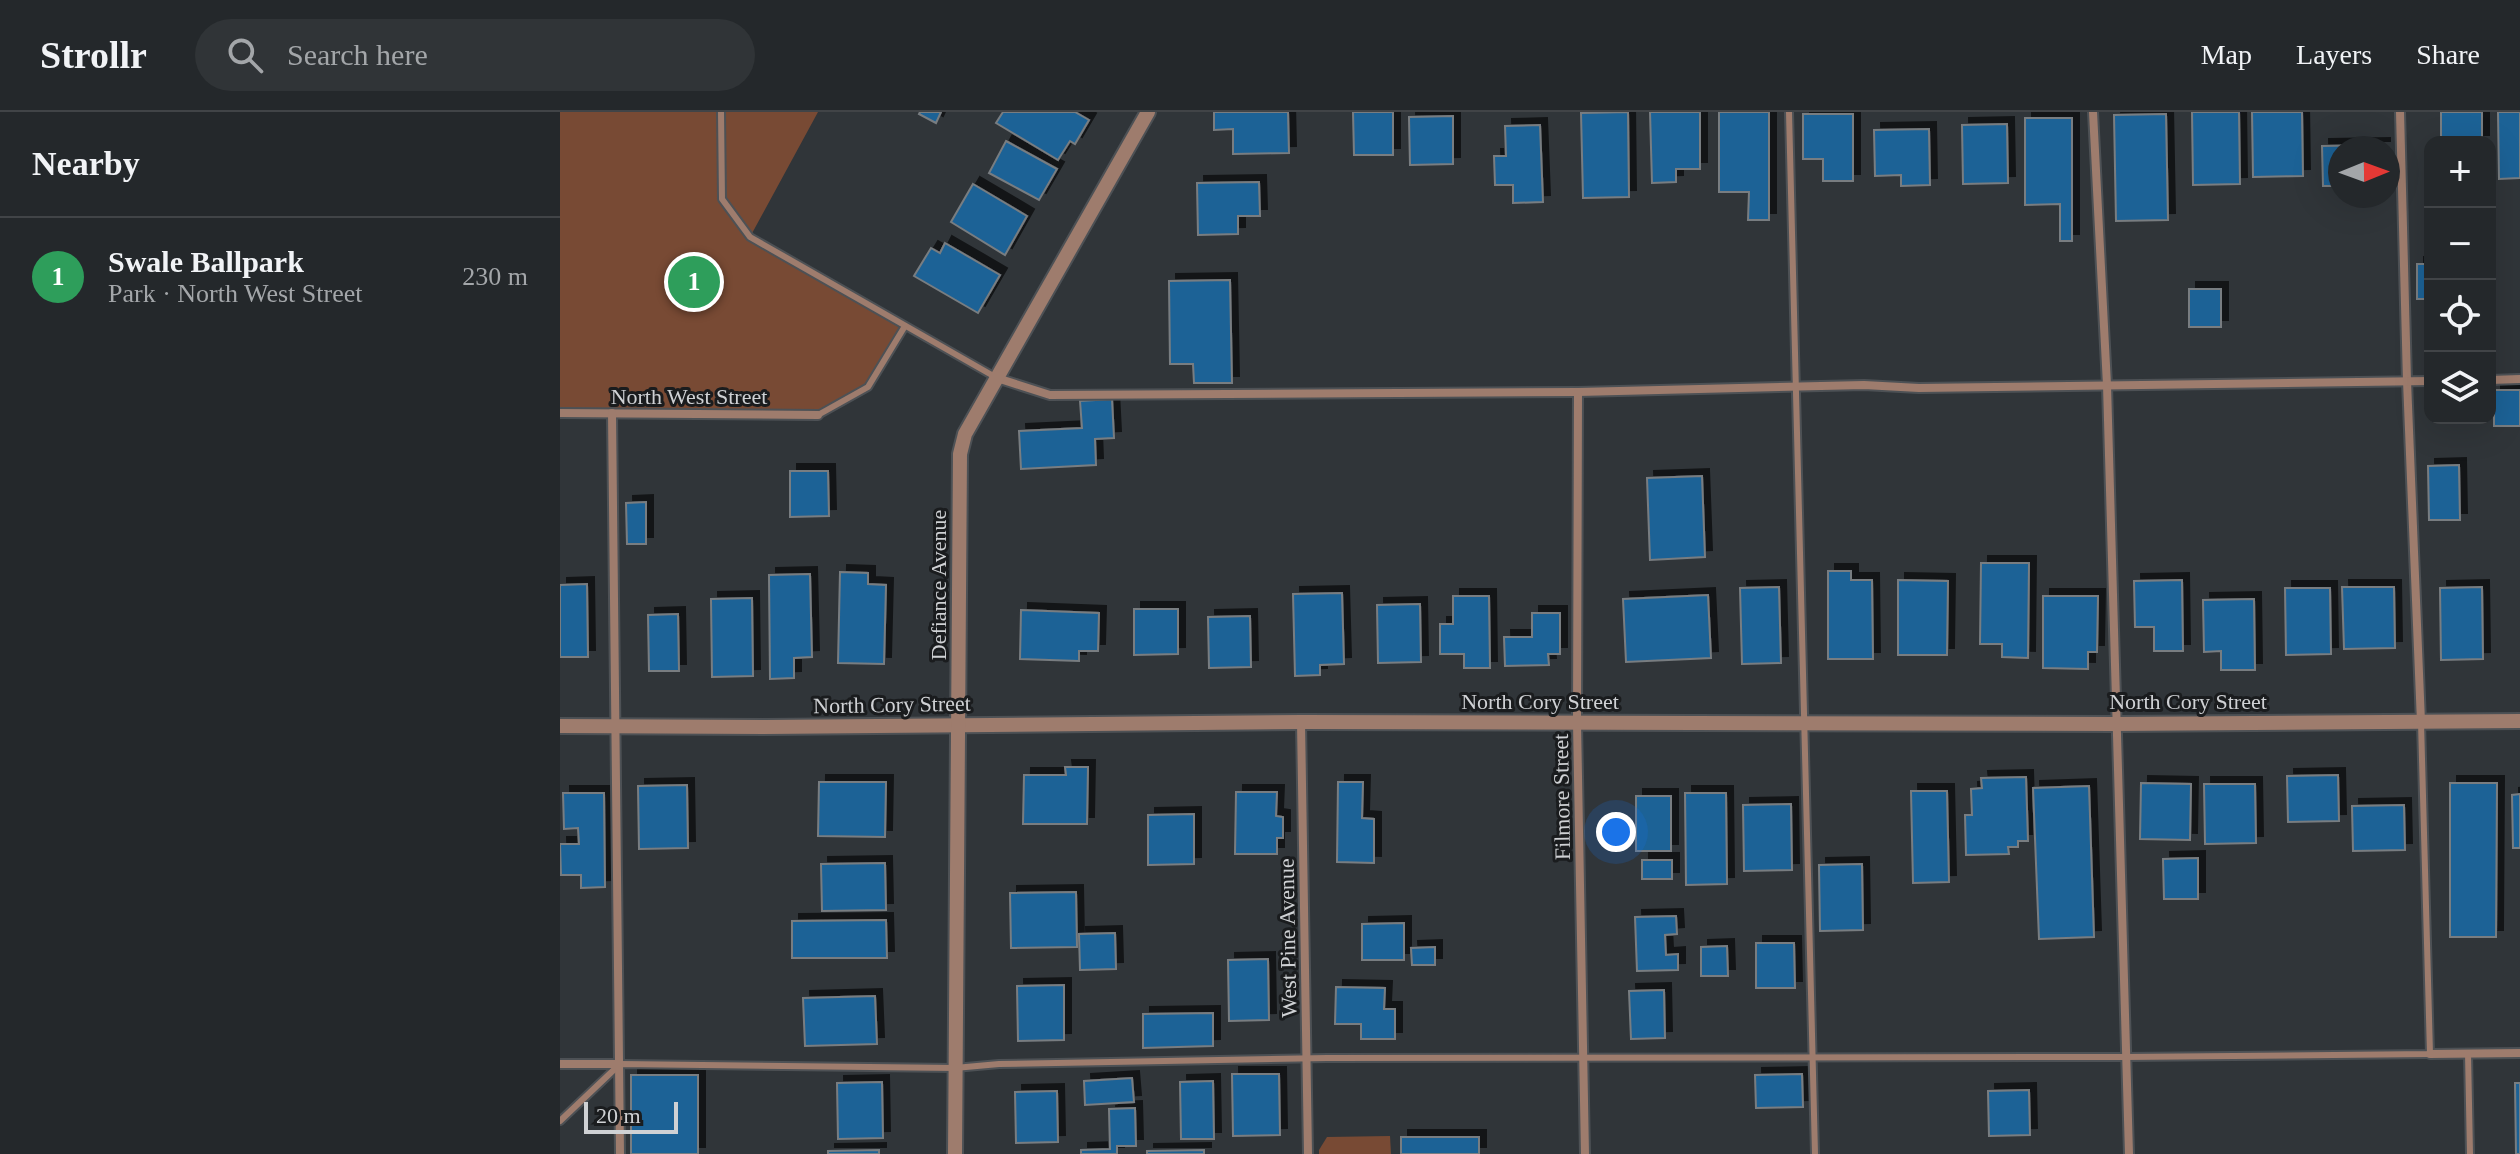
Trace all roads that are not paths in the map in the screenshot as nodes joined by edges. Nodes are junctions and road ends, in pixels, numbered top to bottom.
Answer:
1 (721, 112) edge
2 (1148, 112) edge
3 (1789, 112) edge
4 (2093, 112) edge
5 (2400, 112) edge
6 (905, 326) junction
7 (997, 378) junction
8 (2520, 379) edge
9 (2496, 380) edge
10 (2407, 381) junction
11 (2424, 381) edge
12 (2107, 385) junction
13 (1794, 387) junction
14 (1578, 392) junction
15 (560, 413) edge
16 (612, 413) junction
17 (818, 415) joint
18 (2520, 721) edge
19 (1301, 722) junction
20 (2421, 722) junction
21 (1577, 723) junction
22 (1804, 723) junction
23 (2115, 724) junction
24 (959, 725) junction
25 (560, 726) edge
26 (617, 726) junction
27 (2468, 1053) junction
28 (2520, 1053) edge
29 (2430, 1054) junction
30 (2125, 1057) junction
31 (1585, 1058) junction
32 (1811, 1058) junction
33 (1307, 1059) junction
34 (560, 1064) edge
35 (620, 1064) junction
36 (955, 1068) junction
37 (560, 1121) edge
38 (620, 1154) edge
39 (955, 1154) edge
40 (1308, 1154) edge
41 (1585, 1154) edge
42 (1815, 1154) edge
43 (2129, 1154) edge
44 (2470, 1154) edge

1 - 6 lane
2 - 7 street, Defiance Avenue
3 - 13 lane
4 - 12 street
5 - 10 street
6 - 7 lane
6 - 17 lane
7 - 14 street
7 - 24 street, Defiance Avenue
8 - 9 street
10 - 11 street
10 - 12 street
10 - 20 street
12 - 13 street
12 - 23 street
13 - 14 street
13 - 22 lane
14 - 21 street, Filmore Street
15 - 16 street, North West Street
16 - 17 street, North West Street
16 - 26 street
18 - 20 street, North Cory Street
19 - 21 street, North Cory Street
19 - 24 street, North Cory Street
19 - 33 street, West Pine Avenue
20 - 23 street, North Cory Street
20 - 29 lane
21 - 22 street, North Cory Street
21 - 31 street, Filmore Street
22 - 23 street, North Cory Street
22 - 32 lane
23 - 30 street
24 - 26 street, North Cory Street
24 - 36 street, Defiance Avenue
25 - 26 street, North Cory Street
26 - 35 street
27 - 28 street
27 - 29 street
27 - 44 lane
29 - 30 lane
30 - 32 lane
30 - 43 street
31 - 32 lane
31 - 33 lane
31 - 41 street, Filmore Street
32 - 42 lane
33 - 36 lane
33 - 40 street, West Pine Avenue
34 - 35 street
35 - 36 lane
35 - 37 lane
35 - 38 street
36 - 39 street, Defiance Avenue

